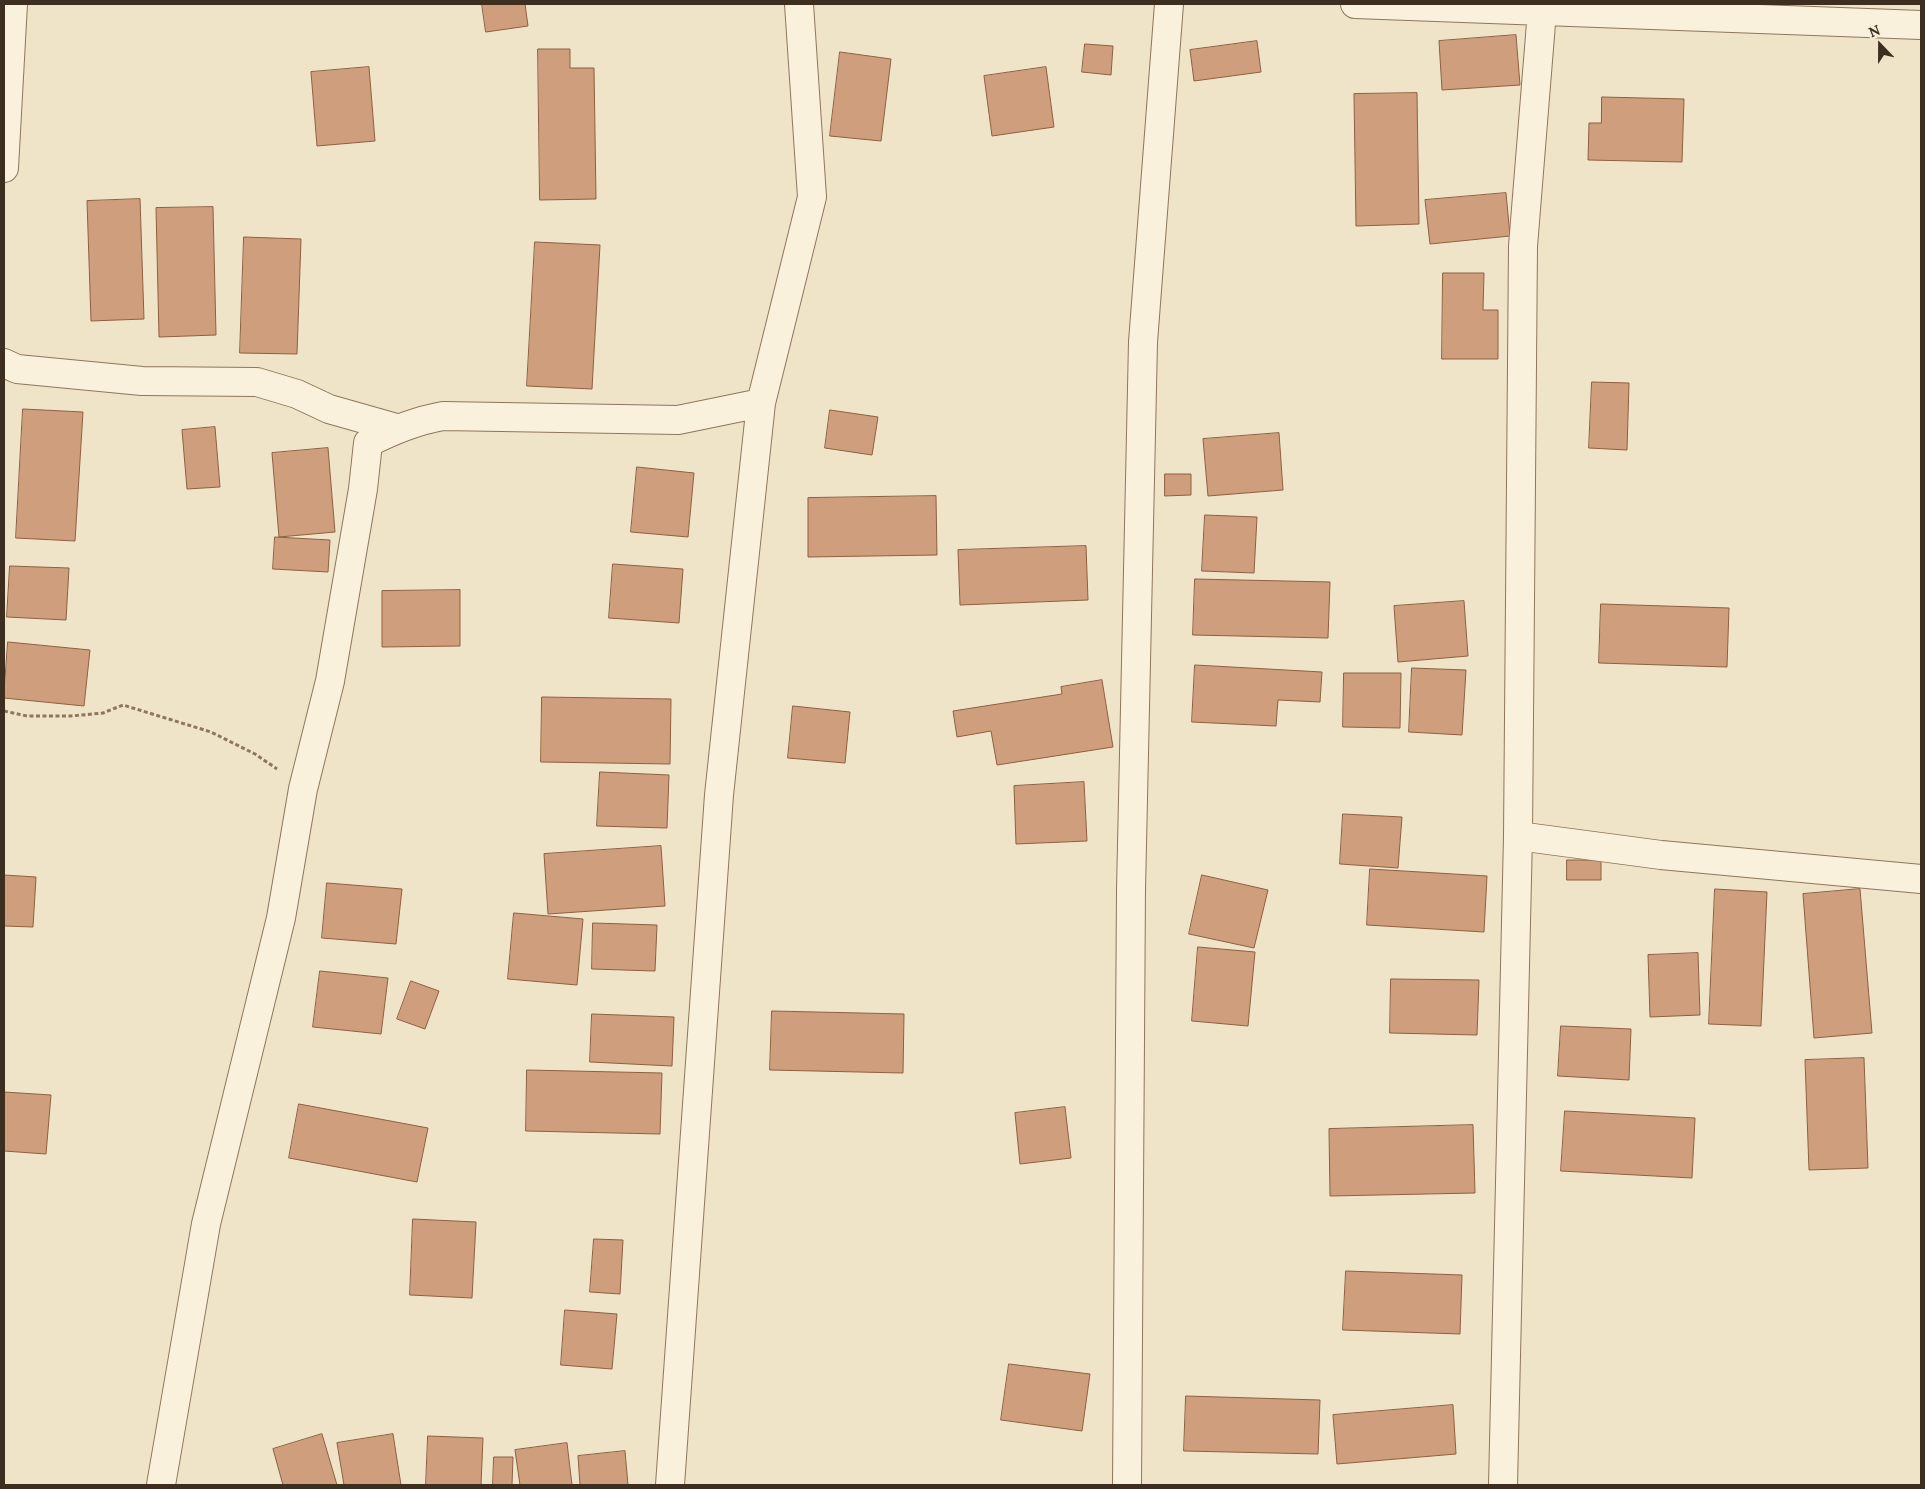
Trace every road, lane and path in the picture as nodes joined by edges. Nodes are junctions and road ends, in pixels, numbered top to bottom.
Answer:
1 (13, 4) edge
2 (799, 4) edge
3 (1169, 4) edge
4 (1355, 4) edge
5 (1542, 11) junction
6 (1822, 12) edge
7 (1921, 25) edge
8 (4, 168) edge
9 (4, 363) edge
10 (762, 403) junction
11 (396, 428) junction
12 (4, 711) edge
13 (303, 789) junction
14 (1518, 836) junction
15 (1921, 879) edge
16 (162, 1485) edge
17 (670, 1485) edge
18 (1127, 1485) edge
19 (1504, 1485) edge

1 - 8 street
2 - 10 street
3 - 18 street
4 - 5 street
5 - 6 street
5 - 14 street
6 - 7 street
9 - 11 street
10 - 11 street
10 - 17 street
11 - 13 street
12 - 13 path
13 - 16 street
14 - 15 street
14 - 19 street

